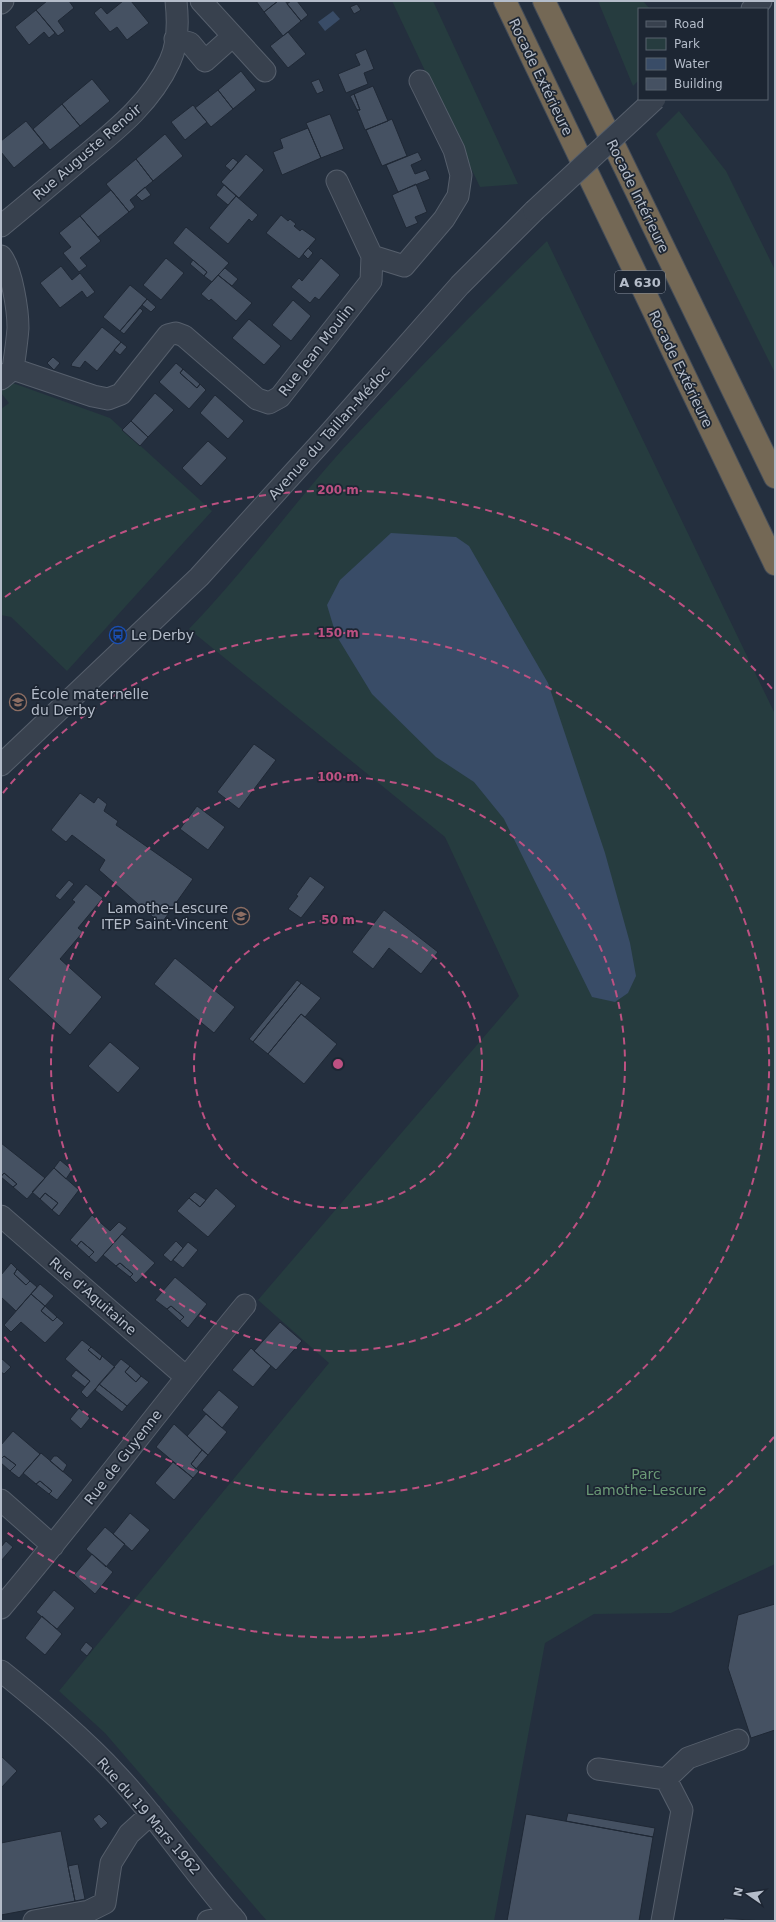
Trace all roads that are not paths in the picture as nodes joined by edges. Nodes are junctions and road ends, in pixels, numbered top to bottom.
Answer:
1 (176, 1) edge
2 (201, 1) edge
3 (505, 1) edge
4 (544, 1) edge
5 (761, 1) edge
6 (753, 8) edge
7 (233, 36) junction
8 (175, 39) junction
9 (265, 71) dead end
10 (420, 81) dead end
11 (654, 100) edge
12 (337, 181) dead end
13 (1, 226) edge
14 (1, 256) edge
15 (372, 256) junction
16 (7, 374) edge
17 (775, 477) edge
18 (775, 564) edge
19 (1, 765) edge
20 (1, 1216) edge
21 (245, 1305) dead end
22 (186, 1377) junction
23 (1, 1500) edge
24 (53, 1546) junction
25 (1, 1608) edge
26 (1, 1670) edge
27 (738, 1740) dead end
28 (598, 1769) dead end
29 (666, 1779) junction
30 (151, 1814) junction
31 (234, 1919) edge
32 (34, 1921) edge
33 (208, 1921) edge
34 (662, 1921) edge

1 - 8 street, Rue Auguste Renoir
2 - 7 street
3 - 18 highway, Rocade Extérieure / A 630
4 - 17 highway, Rocade Intérieure / A 630
5 - 6 street
7 - 8 street
7 - 9 street
8 - 13 street, Rue Auguste Renoir
10 - 15 street
11 - 19 street, Avenue du Taillan-Médoc, bridge
12 - 15 street, Rue Jean Moulin
14 - 16 street
15 - 16 street, Rue Jean Moulin
20 - 22 street, Rue d'Aquitaine
21 - 22 street, Rue de Guyenne
22 - 24 street, Rue de Guyenne
23 - 24 street
24 - 25 street, Rue de Guyenne
26 - 30 street, Rue du 19 Mars 1962
27 - 29 street
28 - 29 street
29 - 34 street
30 - 31 street, Rue du 19 Mars 1962
30 - 32 street
31 - 33 street

